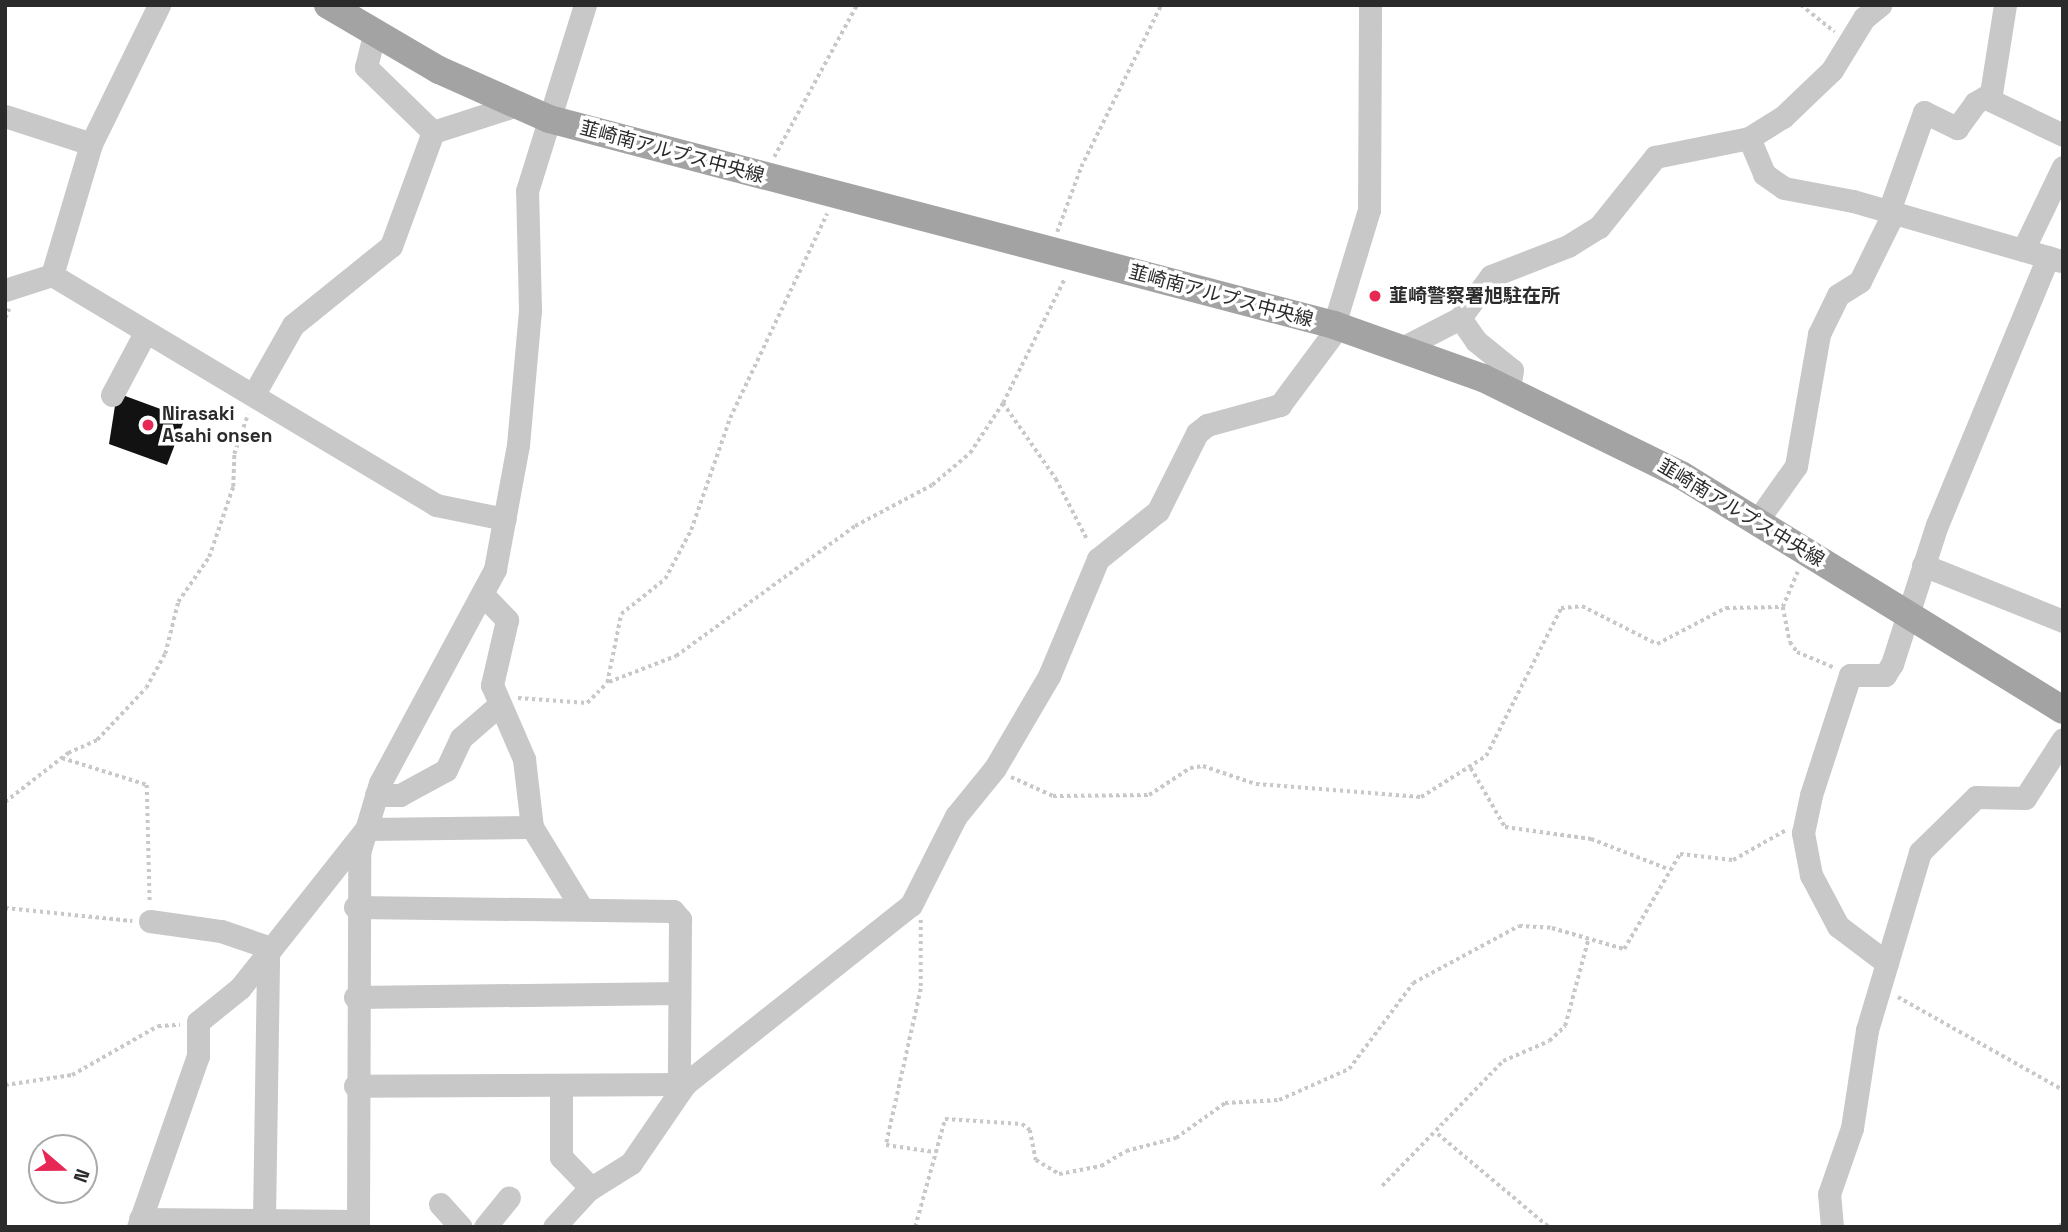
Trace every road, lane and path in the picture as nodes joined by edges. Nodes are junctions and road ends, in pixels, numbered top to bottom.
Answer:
1 (159, 5) edge
2 (328, 5) edge
3 (585, 5) edge
4 (857, 5) edge
5 (1161, 5) edge
6 (1370, 5) edge
7 (1801, 5) edge
8 (1880, 5) edge
9 (2005, 5) edge
10 (374, 34) junction
11 (1847, 42) junction
12 (1990, 94) junction
13 (517, 105) junction
14 (5, 116) edge
15 (549, 119) junction
16 (433, 132) junction
17 (2063, 135) edge
18 (1749, 138) junction
19 (91, 144) junction
20 (2063, 167) edge
21 (763, 177) junction
22 (834, 195) junction
23 (1892, 212) junction
24 (2022, 250) junction
25 (1063, 254) junction
26 (2055, 259) edge
27 (52, 275) junction
28 (5, 290) edge
29 (1460, 318) junction
30 (1336, 326) junction
31 (146, 331) junction
32 (1402, 348) junction
33 (1509, 390) junction
34 (255, 392) junction
35 (112, 395) dead end
36 (1003, 403) junction
37 (505, 519) junction
38 (1756, 521) junction
39 (1802, 549) junction
40 (1098, 559) junction
41 (1923, 565) junction
42 (485, 597) junction
43 (1783, 607) junction
44 (1907, 614) junction
45 (2063, 621) edge
46 (1850, 675) junction
47 (607, 683) junction
48 (498, 706) junction
49 (2063, 710) edge
50 (2063, 739) edge
51 (62, 758) junction
52 (995, 768) junction
53 (1471, 768) junction
54 (376, 795) junction
55 (5, 802) edge
56 (532, 827) junction
57 (1804, 827) junction
58 (366, 829) junction
59 (1668, 869) junction
60 (911, 905) junction
61 (355, 907) junction
62 (581, 907) junction
63 (5, 908) edge
64 (150, 921) junction
65 (1588, 940) junction
66 (269, 950) junction
67 (1883, 974) junction
68 (679, 993) junction
69 (355, 997) junction
70 (195, 1028) junction
71 (561, 1084) junction
72 (685, 1084) junction
73 (5, 1085) edge
74 (355, 1086) junction
75 (2063, 1090) edge
76 (1437, 1134) junction
77 (935, 1152) junction
78 (1382, 1186) dead end
79 (591, 1188) junction
80 (509, 1197) dead end
81 (440, 1204) dead end
82 (264, 1219) junction
83 (2063, 1220) edge
84 (139, 1223) edge
85 (299, 1223) edge
86 (357, 1224) edge
87 (1830, 1225) edge
88 (461, 1227) edge
89 (485, 1227) edge
90 (554, 1227) edge
91 (915, 1227) edge
92 (1549, 1227) edge
93 (2060, 1227) edge

1 - 19 street
2 - 10 main road, 韮崎南アルプス中央線
3 - 15 street
4 - 21 path
5 - 25 path
6 - 30 street
7 - 11 path
8 - 11 street
9 - 12 street
10 - 13 main road, 韮崎南アルプス中央線
10 - 16 street
11 - 18 street
12 - 17 street
12 - 23 street
13 - 15 main road, 韮崎南アルプス中央線
13 - 16 street
14 - 19 street
15 - 21 main road, 韮崎南アルプス中央線
15 - 37 street
16 - 34 street
18 - 23 street
18 - 29 street
19 - 27 street
20 - 24 street
21 - 22 main road, 韮崎南アルプス中央線
22 - 25 main road, 韮崎南アルプス中央線
22 - 47 path
23 - 24 street
23 - 38 street
24 - 26 street
25 - 30 main road, 韮崎南アルプス中央線
25 - 36 path
26 - 41 street
27 - 28 street
27 - 31 street
29 - 32 street
29 - 33 street
30 - 32 main road, 韮崎南アルプス中央線
30 - 40 street
31 - 34 street
31 - 35 street
32 - 33 main road, 韮崎南アルプス中央線
33 - 38 main road, 韮崎南アルプス中央線
34 - 37 street
34 - 51 path
36 - 40 path
36 - 47 path
37 - 42 street
38 - 39 main road, 韮崎南アルプス中央線
39 - 43 path
39 - 44 main road, 韮崎南アルプス中央線
40 - 52 street
41 - 44 street
41 - 45 street
42 - 48 street
42 - 54 street
43 - 46 path
43 - 53 path
44 - 46 street
44 - 49 main road, 韮崎南アルプス中央線
46 - 57 street
47 - 48 path
48 - 54 street
48 - 56 street
50 - 67 street
51 - 55 path
51 - 64 path
52 - 53 path
52 - 60 street
53 - 59 path
54 - 58 street
56 - 58 street
56 - 62 street
57 - 59 path
57 - 67 street
58 - 61 street
58 - 66 street
59 - 65 path
60 - 72 street
60 - 77 path
61 - 62 street
61 - 69 street
62 - 68 street
63 - 64 path
64 - 66 street
65 - 76 path
65 - 77 path
66 - 70 street
66 - 82 street
67 - 75 path
67 - 87 street
68 - 69 street
68 - 72 street
69 - 74 street
70 - 73 path
70 - 84 street
71 - 72 street
71 - 74 street
71 - 79 street
72 - 79 street
74 - 86 street
76 - 78 path
76 - 92 path
77 - 91 path
79 - 90 street
80 - 89 street
81 - 88 street
82 - 84 street
82 - 85 street
83 - 93 path
85 - 86 street

